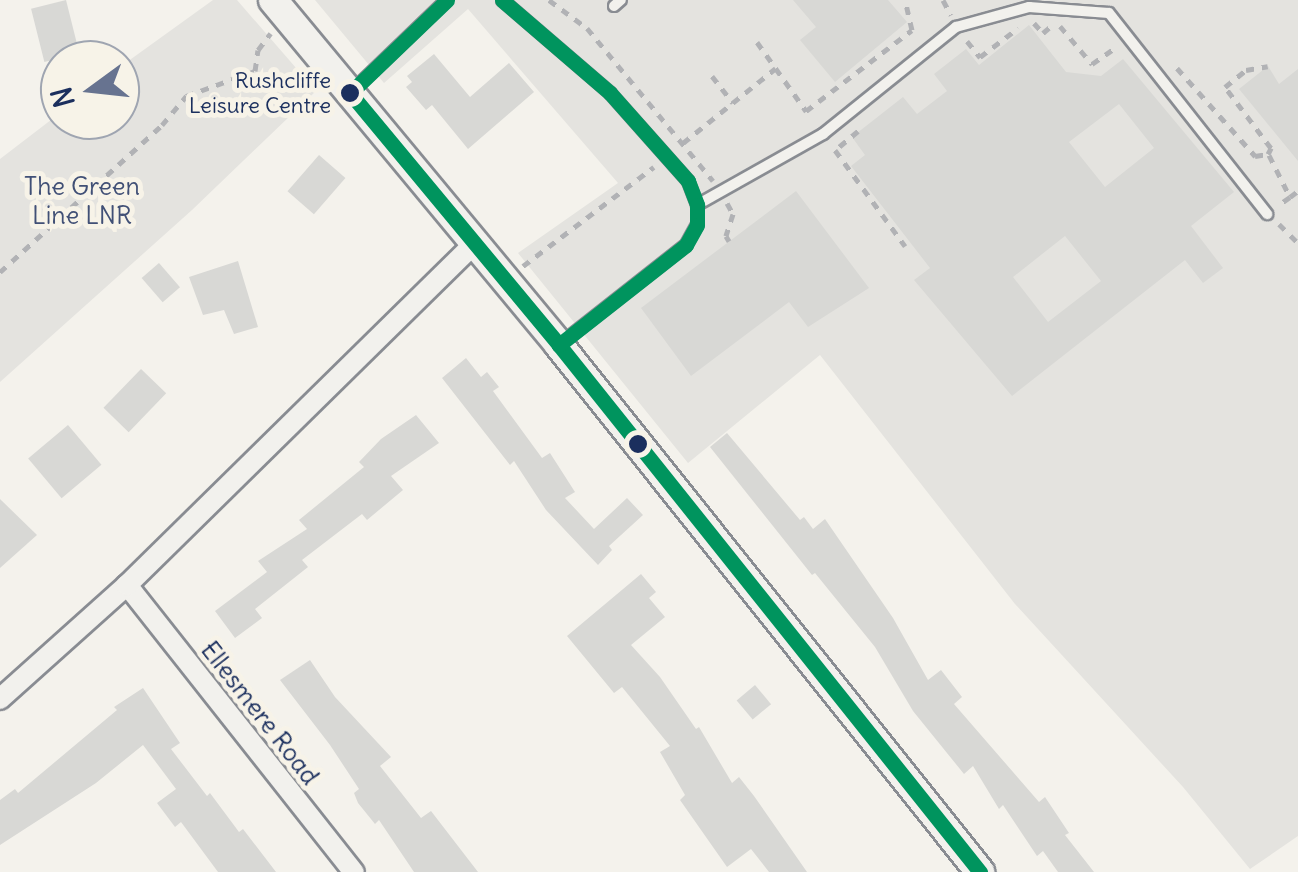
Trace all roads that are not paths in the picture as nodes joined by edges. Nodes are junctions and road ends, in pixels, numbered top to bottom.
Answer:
1 (448, 0) edge
2 (502, 0) edge
3 (1086, 0) edge
4 (281, 9) edge
5 (1073, 10) junction
6 (350, 93) junction
7 (698, 205) junction
8 (1268, 214) road end
9 (475, 243) junction
10 (559, 345) junction
11 (128, 585) junction
12 (0, 698) edge
13 (354, 872) edge
14 (980, 872) edge

1 - 6 lane
2 - 7 lane
3 - 5 lane
4 - 6 street
5 - 7 lane
5 - 8 lane
6 - 9 street
7 - 10 lane
9 - 10 street
9 - 11 street
10 - 14 street
11 - 12 street
11 - 13 street, Ellesmere Road

